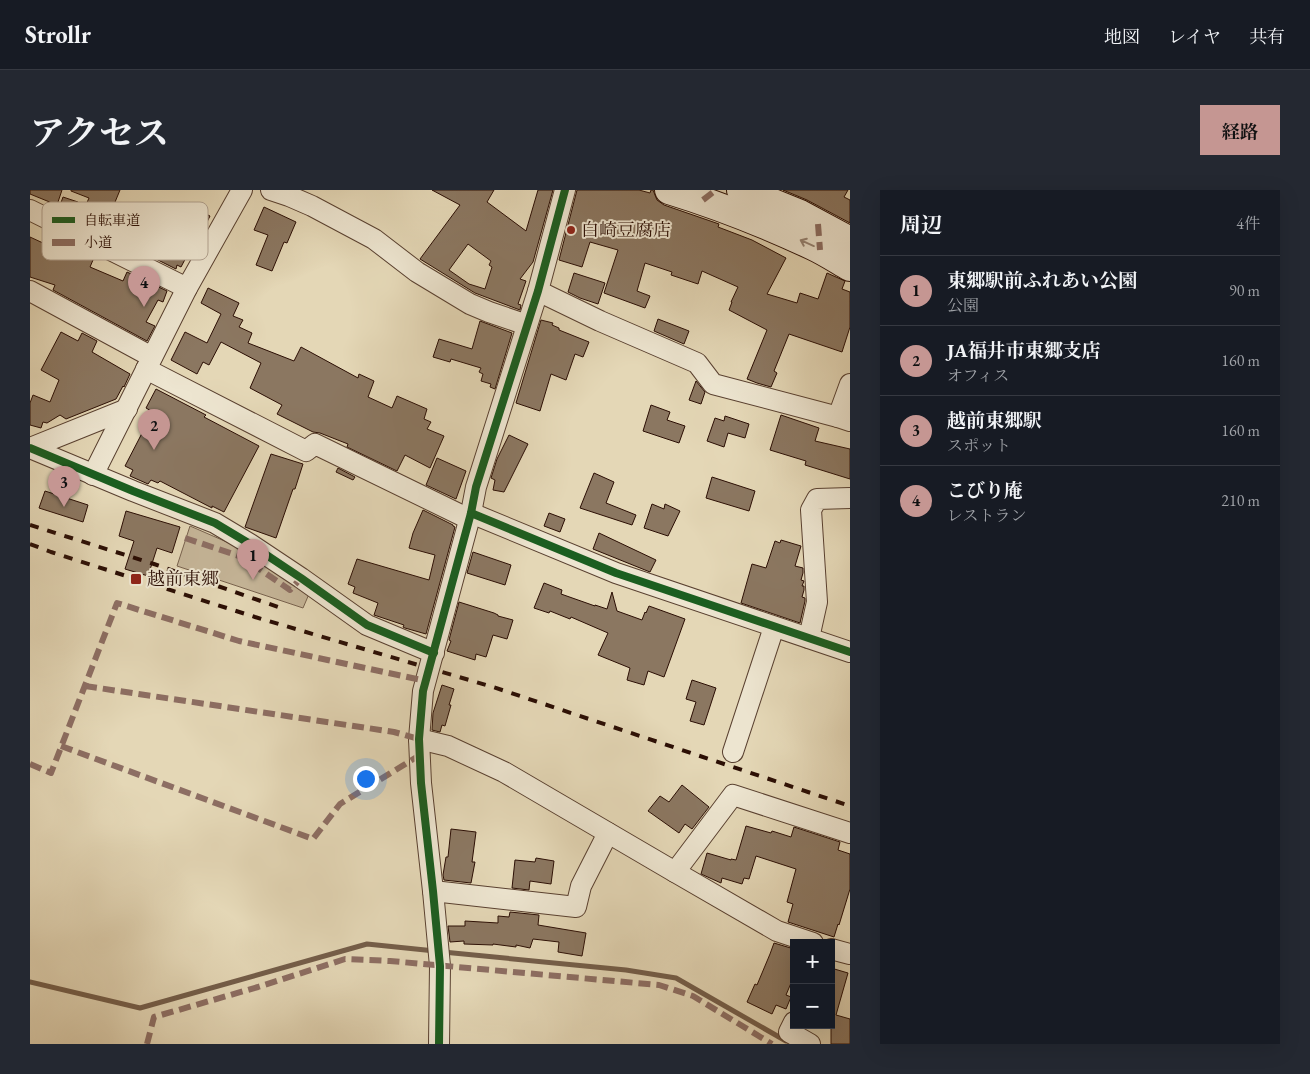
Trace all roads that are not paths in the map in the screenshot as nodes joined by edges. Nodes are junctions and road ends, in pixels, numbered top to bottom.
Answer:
1 (242, 190) edge
2 (271, 190) edge
3 (565, 190) edge
4 (669, 190) edge
5 (741, 190) edge
6 (30, 210) edge
7 (42, 216) edge
8 (850, 241) edge
9 (208, 251) edge
10 (131, 260) edge
11 (203, 260) edge
12 (850, 267) edge
13 (187, 288) junction
14 (30, 290) edge
15 (538, 291) junction
16 (528, 324) junction
17 (149, 363) junction
18 (850, 384) edge
19 (127, 409) junction
20 (844, 419) edge
21 (30, 448) edge
22 (93, 475) junction
23 (850, 498) edge
24 (470, 516) junction
25 (774, 626) junction
26 (809, 638) junction
27 (850, 652) edge
28 (434, 653) junction
29 (419, 739) junction
30 (733, 752) dead end
31 (608, 833) junction
32 (850, 833) edge
33 (675, 872) junction
34 (433, 891) junction
35 (801, 939) edge
36 (835, 950) edge
37 (850, 954) edge
38 (790, 1029) edge
39 (439, 1044) edge
40 (810, 1044) edge

1 - 9 street
2 - 16 street
3 - 15 street
12 -> 4 main road
5 - 8 main road
6 - 7 street
10 - 13 street
11 - 13 street
13 - 17 street
14 - 17 street
15 - 16 street
15 - 20 street
16 - 24 street
17 - 19 street
17 - 24 street
18 - 20 street
19 - 21 street
19 - 22 street
21 - 22 street
22 - 28 street
23 - 26 street
24 - 25 street
24 - 28 street
25 - 26 street
25 - 30 street
26 - 27 street
28 - 29 street
29 - 31 street
29 - 34 street
31 - 33 street
31 - 34 street
32 - 33 street
33 - 35 street
34 - 39 street
36 - 37 street
38 - 40 street

